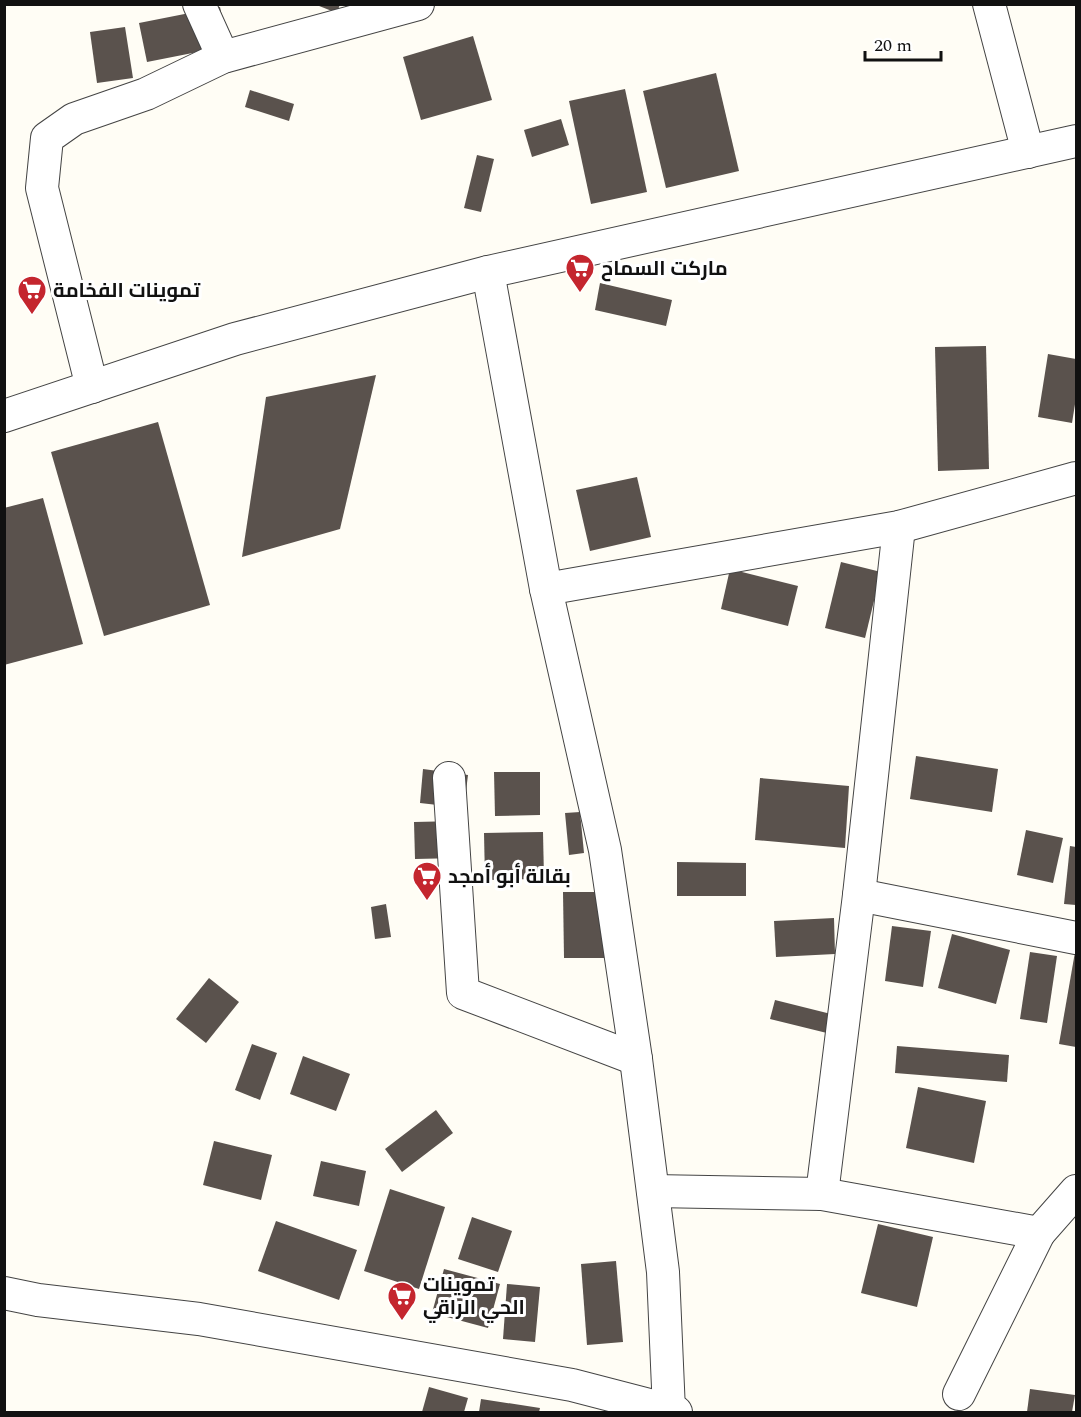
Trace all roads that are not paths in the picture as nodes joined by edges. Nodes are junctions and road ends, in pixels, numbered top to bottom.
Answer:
1 (199, 4) edge
2 (418, 4) edge
3 (989, 4) edge
4 (223, 57) junction
5 (1077, 141) edge
6 (1028, 152) junction
7 (488, 272) junction
8 (92, 387) junction
9 (4, 416) edge
10 (1077, 478) edge
11 (899, 527) junction
12 (546, 589) junction
13 (448, 778) dead end
14 (859, 895) junction
15 (1077, 938) edge
16 (636, 1059) junction
17 (653, 1191) junction
18 (1077, 1191) edge
19 (822, 1194) junction
20 (1039, 1233) junction
21 (4, 1293) edge
22 (958, 1394) dead end
23 (673, 1412) edge

1 - 4 street
2 - 4 street
3 - 6 street
4 - 8 street
5 - 6 street
6 - 7 street
7 - 8 street
7 - 12 street
8 - 9 street
10 - 11 street
11 - 12 street
11 - 14 street
12 - 16 street
13 - 16 street
14 - 15 street
14 - 19 street
16 - 17 street
17 - 19 street
17 - 23 street
18 - 20 street
19 - 20 street
20 - 22 street
21 - 23 street

